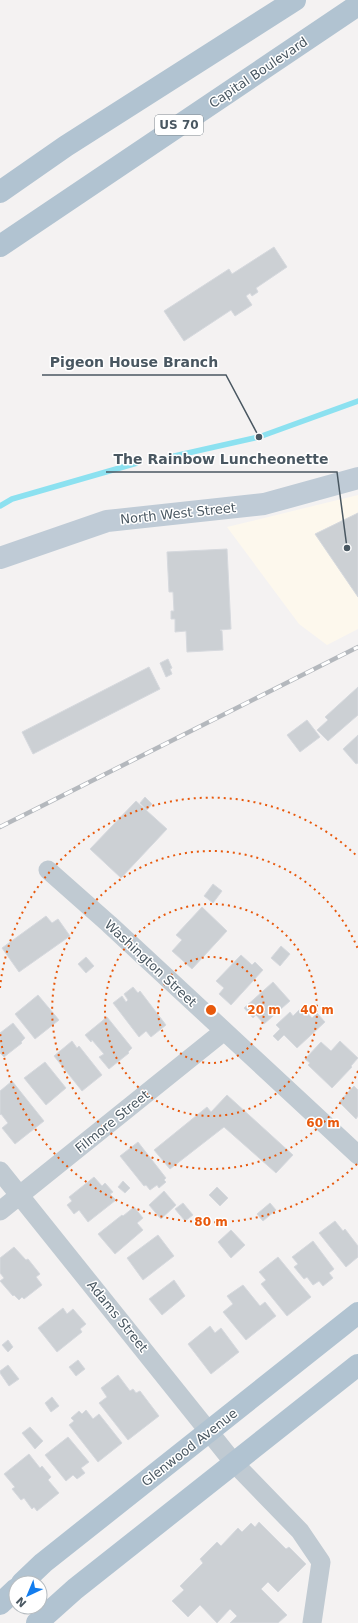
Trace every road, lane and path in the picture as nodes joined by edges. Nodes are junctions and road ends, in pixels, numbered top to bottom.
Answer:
1 (290, 0) edge
2 (295, 0) edge
3 (358, 5) edge
4 (256, 25) junction
5 (0, 192) edge
6 (0, 246) edge
7 (358, 478) edge
8 (0, 558) edge
9 (48, 870) dead end
10 (224, 1031) junction
11 (358, 1155) edge
12 (0, 1171) edge
13 (19, 1195) junction
14 (0, 1211) edge
15 (358, 1313) edge
16 (358, 1364) edge
17 (210, 1431) junction
18 (234, 1463) junction
19 (30, 1575) edge
20 (8, 1596) edge
21 (0, 1604) edge
22 (38, 1623) edge
23 (312, 1623) edge

1 - 4 main road
2 - 4 main road
3 - 6 main road, Capital Boulevard / US 70
4 - 5 main road
7 - 8 street, North West Street
9 - 10 street, Washington Street
10 - 11 street, Washington Street
10 - 13 street, Filmore Street
12 - 13 street, Adams Street
13 - 14 street, Filmore Street
13 - 17 street, Adams Street
15 - 17 main road, Glenwood Avenue
16 - 18 main road
17 - 18 street, Adams Street
17 - 19 main road, Glenwood Avenue
18 - 22 main road
18 - 23 street, Adams Street
20 - 21 main road

